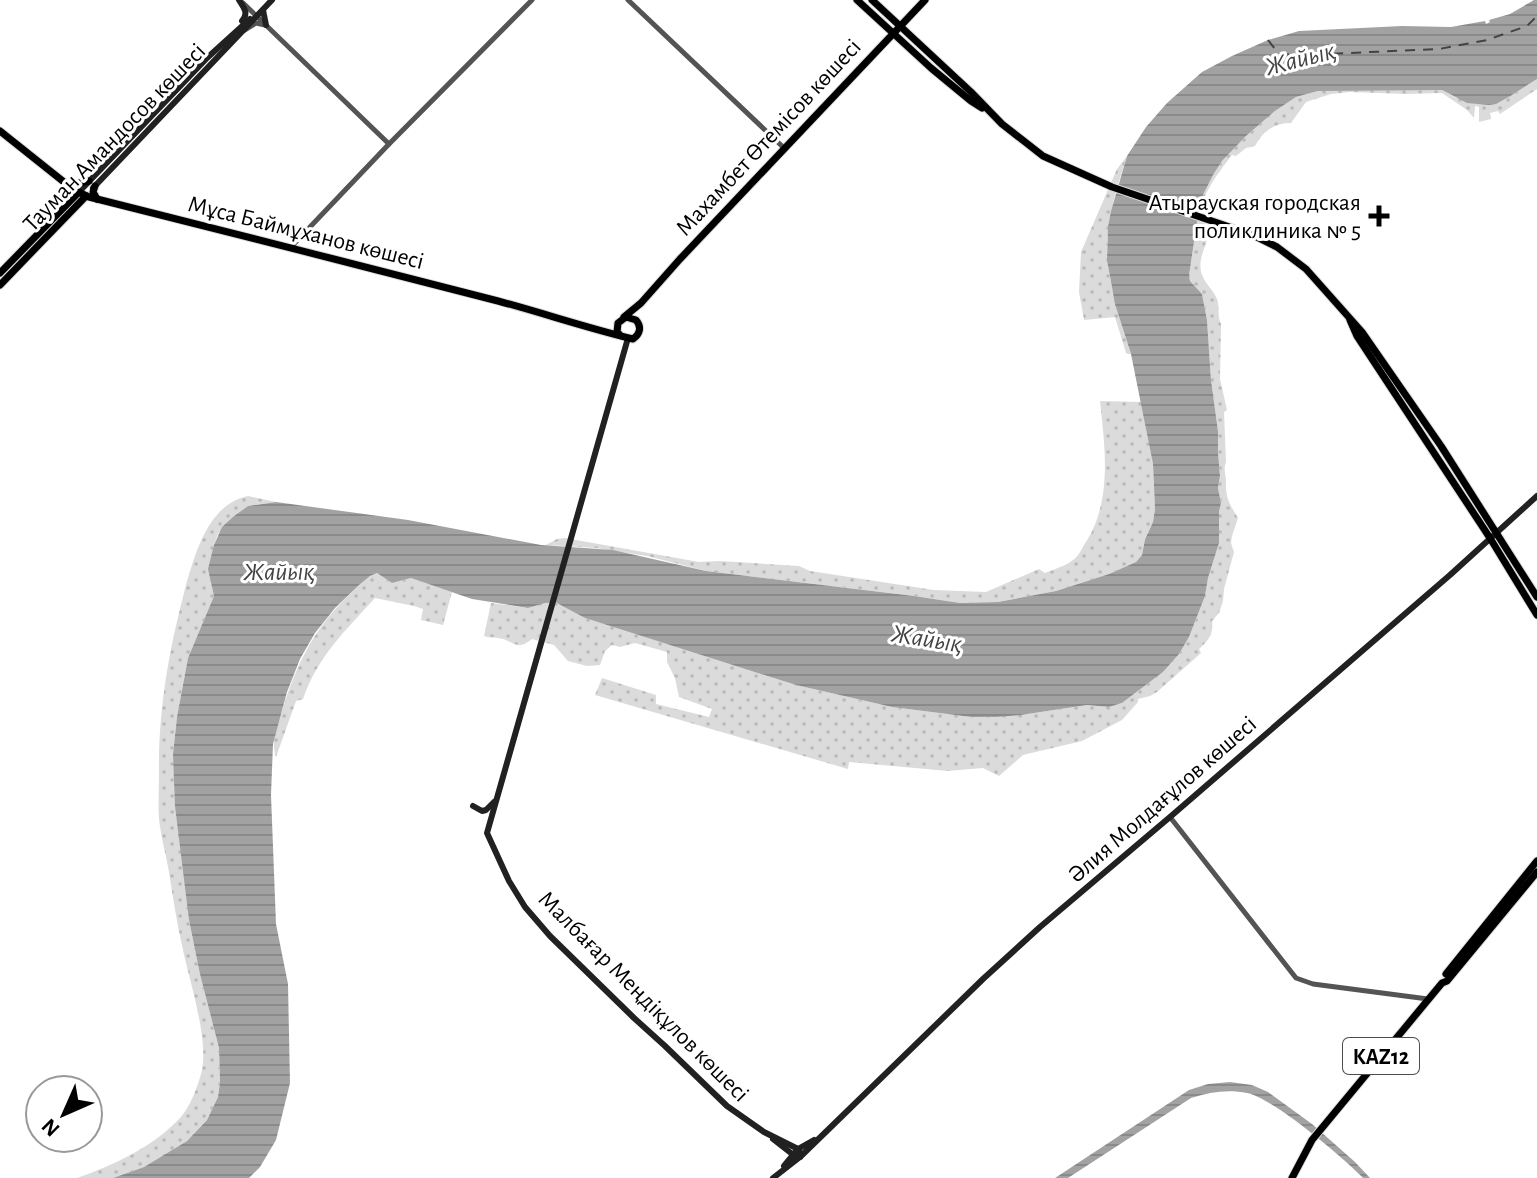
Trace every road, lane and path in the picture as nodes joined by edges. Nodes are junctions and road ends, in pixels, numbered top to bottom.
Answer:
1 (239, 0) edge
2 (272, 0) edge
3 (532, 0) edge
4 (628, 0) edge
5 (857, 0) edge
6 (872, 0) edge
7 (925, 0) edge
8 (260, 13) junction
9 (266, 25) junction
10 (900, 27) junction
11 (241, 29) junction
12 (892, 34) junction
13 (988, 112) junction
14 (0, 131) edge
15 (389, 144) junction
16 (785, 149) junction
17 (64, 181) junction
18 (92, 184) junction
19 (82, 194) junction
20 (99, 200) junction
21 (69, 207) junction
22 (290, 248) junction
23 (0, 273) edge
24 (0, 285) edge
25 (641, 303) junction
26 (620, 320) junction
27 (637, 321) junction
28 (595, 329) junction
29 (624, 337) junction
30 (1537, 496) edge
31 (1493, 535) junction
32 (1537, 597) edge
33 (1537, 615) edge
34 (527, 696) joint
35 (497, 800) junction
36 (473, 806) dead end
37 (1170, 817) junction
38 (1537, 861) edge
39 (1537, 872) edge
40 (1442, 983) junction
41 (1428, 999) junction
42 (817, 1139) junction
43 (806, 1143) junction
44 (783, 1144) junction
45 (797, 1154) junction
46 (776, 1176) edge
47 (1292, 1178) edge

1 - 8 street
1 - 11 main road
2 - 8 main road, Тауман Амандосов көшесі
3 - 15 street
4 - 16 street
5 - 12 main road
6 - 10 main road
7 - 10 main road, Махамбет Өтемісов көшесі
8 - 9 main road
8 - 11 main road, Тауман Амандосов көшесі
9 - 11 street
9 - 15 street
10 - 12 main road, Махамбет Өтемісов көшесі
10 - 13 main road
11 - 18 main road, Тауман Амандосов көшесі
12 - 13 main road
12 - 16 main road, Махамбет Өтемісов көшесі
13 - 31 main road
14 - 17 main road, Мұса Баймұханов көшесі
15 - 22 street
16 - 25 main road, Махамбет Өтемісов көшесі
17 - 18 main road
17 - 19 main road, Мұса Баймұханов көшесі
17 - 21 main road
18 - 19 main road, Тауман Амандосов көшесі
18 - 20 main road
19 - 20 main road, Мұса Баймұханов көшесі
19 - 21 main road, Тауман Амандосов көшесі
20 - 21 main road
20 - 22 main road, Мұса Баймұханов көшесі
21 - 23 main road, Тауман Амандосов көшесі
21 - 24 main road, Тауман Амандосов көшесі
22 - 28 main road, Мұса Баймұханов көшесі
25 - 26 main road, Махамбет Өтемісов көшесі
25 - 27 main road, Махамбет Өтемісов көшесі
26 - 27 main road
26 - 28 main road
26 - 29 main road, Махамбет Өтемісов көшесі
27 - 29 main road, Махамбет Өтемісов көшесі
28 - 29 main road, Мұса Баймұханов көшесі
29 - 34 main road, Махамбет Өтемісов көшесі
30 - 31 main road, Әлия Молдағұлов көшесі
31 - 32 main road
31 - 33 main road
31 - 37 main road, Әлия Молдағұлов көшесі
34 - 35 main road, Малбағар Меңдіқұлов көшесі
35 - 36 main road
35 - 44 main road, Малбағар Меңдіқұлов көшесі
37 - 41 street
37 - 42 main road, Әлия Молдағұлов көшесі
38 - 40 main road, KAZ12
39 - 40 main road, KAZ12
40 - 41 main road, KAZ12
41 - 47 main road, KAZ12
42 - 43 main road, Әлия Молдағұлов көшесі
42 - 45 main road, Әлия Молдағұлов көшесі
43 - 44 main road
43 - 45 main road, Әлия Молдағұлов көшесі
44 - 45 main road, Малбағар Меңдіқұлов көшесі
44 - 46 main road
45 - 46 main road, Әлия Молдағұлов көшесі

